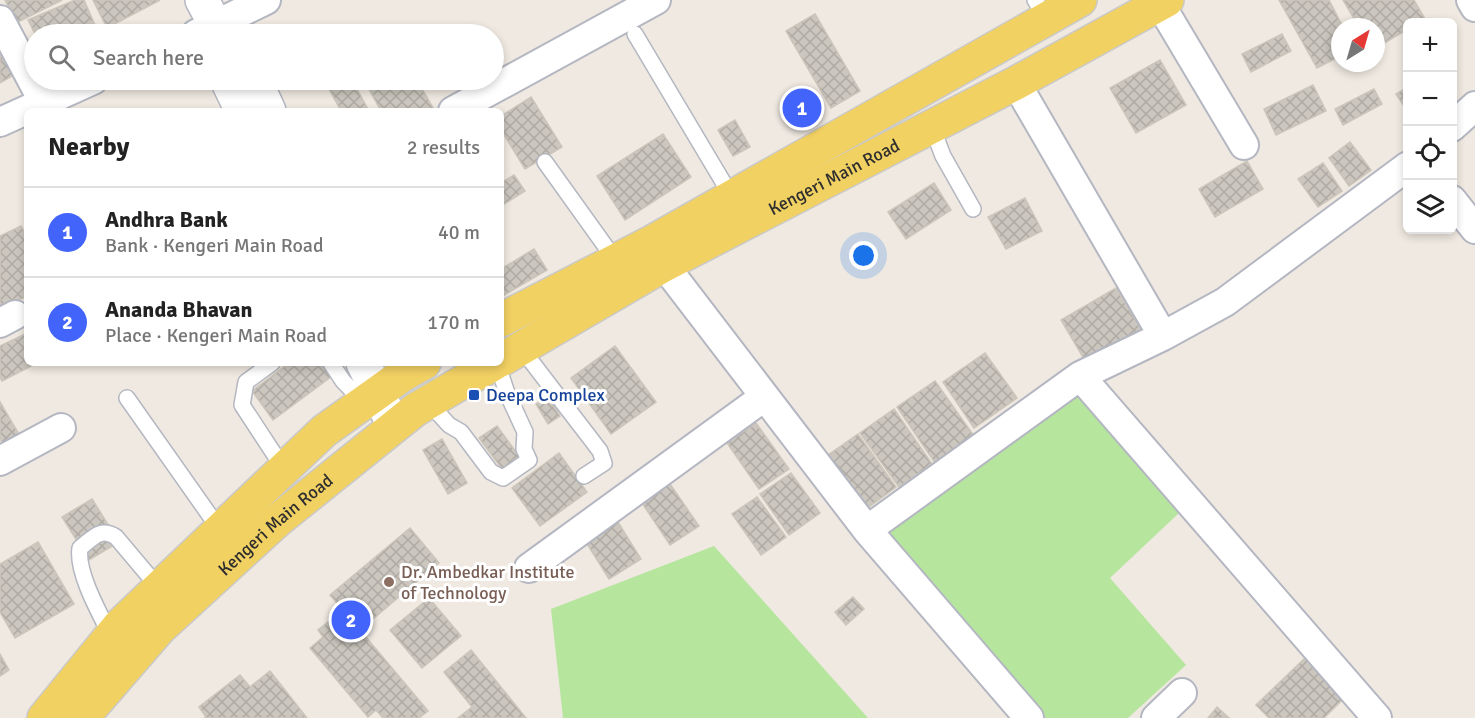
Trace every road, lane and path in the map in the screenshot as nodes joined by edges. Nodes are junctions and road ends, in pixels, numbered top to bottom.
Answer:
1 (266, 0) edge
2 (656, 0) edge
3 (1080, 0) edge
4 (1471, 0) edge
5 (1164, 2) edge
6 (1475, 7) edge
7 (1041, 10) edge
8 (0, 20) edge
9 (215, 24) edge
10 (635, 34) dead end
11 (24, 65) edge
12 (504, 83) edge
13 (1016, 83) junction
14 (37, 90) edge
15 (69, 90) edge
16 (232, 90) edge
17 (260, 90) edge
18 (491, 90) edge
19 (43, 101) junction
20 (1475, 106) edge
21 (29, 108) edge
22 (241, 108) edge
23 (268, 108) edge
24 (458, 108) edge
25 (24, 110) edge
26 (0, 122) edge
27 (1453, 126) edge
28 (932, 127) junction
29 (1244, 145) dead end
30 (545, 162) dead end
31 (1403, 169) edge
32 (732, 197) junction
33 (1457, 206) edge
34 (973, 209) dead end
35 (1475, 229) edge
36 (616, 261) junction
37 (664, 265) junction
38 (504, 318) edge
39 (1163, 336) junction
40 (504, 358) edge
41 (268, 366) edge
42 (333, 366) edge
43 (368, 366) edge
44 (490, 366) edge
45 (1080, 376) junction
46 (392, 379) edge
47 (764, 397) junction
48 (128, 398) dead end
49 (412, 412) junction
50 (60, 428) dead end
51 (0, 461) edge
52 (284, 469) junction
53 (584, 476) dead end
54 (220, 530) junction
55 (867, 530) junction
56 (529, 568) dead end
57 (159, 588) junction
58 (111, 636) junction
59 (1182, 693) dead end
60 (44, 718) edge
61 (82, 718) edge
62 (1029, 718) edge
63 (1156, 718) edge
64 (1377, 718) edge

1 - 9 street
2 - 12 street
3 - 7 main road, Kengeri Main Road
4 - 6 street
5 - 13 main road, Kengeri Main Road
5 - 29 street
7 - 32 main road, Kengeri Main Road
8 - 11 street
10 - 32 lane
13 - 28 main road, Kengeri Main Road
13 - 39 street
14 - 19 street
15 - 19 street
16 - 22 main road
17 - 23 main road
18 - 24 street
19 - 21 street
20 - 27 street
25 - 26 street
28 - 34 lane
28 - 37 main road, Kengeri Main Road
30 - 36 lane
31 - 39 street
32 - 36 main road, Kengeri Main Road
33 - 35 street
36 - 38 main road, Kengeri Main Road
37 - 40 main road, Kengeri Main Road
37 - 47 street
39 - 45 street
40 - 49 lane
40 - 53 lane
41 - 52 lane
42 - 46 lane
43 - 46 main road
44 - 49 main road, Kengeri Main Road
45 - 55 street
45 - 64 street
46 - 49 main road
46 - 52 main road, Kengeri Main Road
47 - 55 street
47 - 56 street
48 - 54 lane
49 - 61 main road, Kengeri Main Road
50 - 51 street
52 - 54 main road, Kengeri Main Road
54 - 57 main road, Kengeri Main Road
55 - 62 street
57 - 58 main road, Kengeri Main Road
57 - 58 lane
58 - 60 main road, Kengeri Main Road
59 - 63 street

